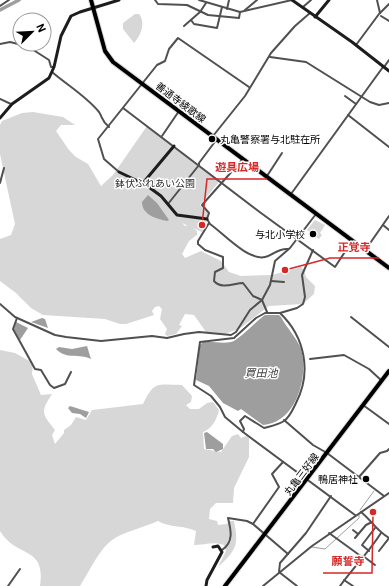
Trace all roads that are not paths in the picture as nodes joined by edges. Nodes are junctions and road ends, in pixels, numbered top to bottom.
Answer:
1 (9, 0) edge
2 (119, 0) edge
3 (155, 0) edge
4 (200, 0) edge
5 (230, 0) edge
6 (257, 0) edge
7 (292, 0) edge
8 (311, 0) edge
9 (329, 0) edge
10 (377, 0) edge
11 (91, 1) edge
12 (206, 3) junction
13 (389, 4) edge
14 (0, 6) edge
15 (222, 7) junction
16 (93, 8) junction
17 (302, 8) junction
18 (227, 9) junction
19 (244, 11) junction
20 (200, 12) junction
21 (240, 12) junction
22 (310, 13) junction
23 (381, 14) junction
24 (219, 17) junction
25 (315, 17) junction
26 (191, 20) junction
27 (389, 20) edge
28 (184, 26) dead end
29 (12, 42) edge
30 (0, 44) edge
31 (356, 45) junction
32 (36, 52) edge
33 (269, 56) junction
34 (389, 60) edge
35 (54, 67) junction
36 (384, 67) junction
37 (389, 71) edge
38 (52, 72) junction
39 (142, 83) junction
40 (250, 87) junction
41 (345, 96) dead end
42 (361, 98) junction
43 (0, 99) edge
44 (389, 103) edge
45 (11, 104) junction
46 (356, 104) junction
47 (123, 108) junction
48 (179, 111) junction
49 (348, 115) junction
50 (0, 118) edge
51 (109, 127) junction
52 (162, 136) junction
53 (215, 138) junction
54 (174, 146) junction
55 (389, 147) edge
56 (282, 154) dead end
57 (243, 159) junction
58 (199, 165) junction
59 (4, 168) dead end
60 (120, 172) joint
61 (266, 176) junction
62 (0, 182) edge
63 (143, 183) junction
64 (223, 183) junction
65 (290, 195) junction
66 (167, 204) junction
67 (316, 214) junction
68 (389, 216) edge
69 (208, 220) junction
70 (383, 225) junction
71 (389, 230) edge
72 (297, 239) junction
73 (352, 241) junction
74 (289, 249) junction
75 (313, 250) junction
76 (365, 250) junction
77 (389, 268) edge
78 (270, 281) junction
79 (284, 282) dead end
80 (262, 300) junction
81 (0, 304) edge
82 (267, 312) junction
83 (280, 313) junction
84 (351, 317) dead end
85 (17, 318) junction
86 (389, 347) edge
87 (310, 359) dead end
88 (389, 371) edge
89 (71, 372) dead end
90 (382, 381) junction
91 (363, 405) junction
92 (284, 420) junction
93 (389, 424) edge
94 (243, 432) junction
95 (389, 449) edge
96 (327, 453) junction
97 (283, 462) junction
98 (359, 478) junction
99 (306, 480) junction
100 (388, 495) edge
101 (331, 496) junction
102 (384, 496) junction
103 (361, 512) junction
104 (355, 515) junction
105 (372, 522) junction
106 (253, 524) junction
107 (375, 528) junction
108 (353, 530) dead end
109 (381, 533) junction
110 (329, 534) junction
111 (358, 534) junction
112 (266, 535) junction
113 (355, 538) dead end
114 (389, 538) edge
115 (213, 547) dead end
116 (222, 550) junction
117 (369, 551) junction
118 (379, 551) dead end
119 (288, 554) junction
120 (363, 557) junction
121 (375, 565) dead end
122 (20, 569) dead end
123 (279, 572) junction
124 (344, 580) junction
125 (350, 585) edge
126 (8, 586) edge
127 (206, 586) edge
128 (225, 586) edge
129 (263, 586) edge
130 (297, 586) edge
131 (340, 586) edge

1 - 14 street
2 - 16 street
3 - 20 street
4 - 12 street
5 - 18 street
6 - 19 street
7 - 17 street
7 - 19 street
8 - 17 street
9 - 25 street
10 - 23 street
11 - 16 main road, 善通寺綾歌線
12 - 15 street
12 - 20 street
13 - 23 street
15 - 18 street
15 - 24 street
16 - 35 street
16 - 39 main road, 善通寺綾歌線
17 - 22 street
18 - 21 street
19 - 21 street
20 - 24 street
20 - 26 street
21 - 24 street
22 - 25 street
22 - 33 street
23 - 27 street
23 - 31 street
24 - 26 street
25 - 31 street
26 - 28 street
29 - 30 street
31 - 36 street
32 - 35 street
33 - 40 street
33 - 42 street
34 - 36 street
35 - 38 street
36 - 37 street
36 - 42 street
38 - 45 street
38 - 51 street
39 - 40 street
39 - 47 street
39 - 48 main road, 善通寺綾歌線
40 - 53 street
41 - 46 street
42 - 44 street
42 - 46 street
43 - 45 street
45 - 50 street
46 - 49 street
47 - 51 street
47 - 52 street
48 - 52 street
48 - 53 main road, 善通寺綾歌線
49 - 55 street
49 - 65 street
51 - 60 street
52 - 54 street
53 - 57 main road, 善通寺綾歌線
53 - 58 street
54 - 58 street
54 - 63 street
56 - 61 street
57 - 61 main road, 善通寺綾歌線
57 - 64 street
58 - 64 street
58 - 66 street
59 - 62 street
60 - 63 street
61 - 65 main road, 善通寺綾歌線
63 - 66 street
64 - 69 street
64 - 72 street
65 - 67 main road, 善通寺綾歌線
66 - 69 street
67 - 72 street
67 - 73 main road, 善通寺綾歌線
68 - 70 street
69 - 74 street
69 - 80 street
70 - 71 street
70 - 76 street
72 - 74 street
72 - 75 street
73 - 75 street
73 - 76 main road, 善通寺綾歌線
74 - 78 street
75 - 83 street
76 - 77 main road, 善通寺綾歌線
78 - 79 street
78 - 80 street
80 - 82 street
80 - 85 street
81 - 85 street
82 - 83 street
82 - 94 street
83 - 92 street
84 - 86 street
85 - 89 street
87 - 90 street
88 - 90 main road, 丸亀三好線
90 - 91 main road, 丸亀三好線
91 - 93 street
91 - 96 main road, 丸亀三好線
92 - 94 street
92 - 96 street
94 - 97 street
95 - 98 street
96 - 98 street
96 - 99 main road, 丸亀三好線
97 - 99 street
97 - 106 street
98 - 102 street
99 - 101 street
99 - 112 main road, 丸亀三好線
100 - 102 street
101 - 104 street
101 - 119 street
102 - 103 street
103 - 104 street
103 - 105 street
104 - 110 street
105 - 107 street
105 - 111 street
106 - 112 street
106 - 116 street
107 - 109 street
107 - 117 street
108 - 111 street
109 - 114 street
109 - 117 street
110 - 120 street
110 - 123 street
111 - 113 street
112 - 119 street
112 - 128 main road, 丸亀三好線
114 - 118 street
115 - 116 street
116 - 127 street
117 - 120 street
119 - 123 street
120 - 121 street
120 - 124 street
122 - 126 street
123 - 129 street
123 - 130 street
124 - 125 street
124 - 131 street

